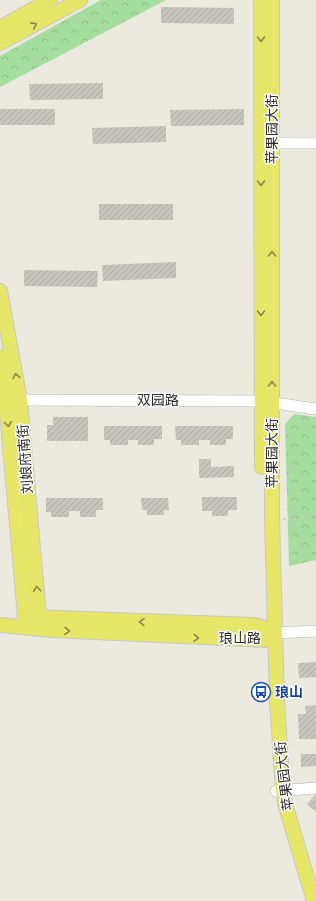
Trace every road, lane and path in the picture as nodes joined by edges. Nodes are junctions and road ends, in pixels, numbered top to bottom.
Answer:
1 (50, 0) edge
2 (80, 0) edge
3 (261, 0) edge
4 (272, 0) edge
5 (0, 28) edge
6 (0, 43) edge
7 (316, 143) edge
8 (272, 144) junction
9 (0, 291) edge
10 (0, 357) edge
11 (9, 401) edge
12 (266, 402) junction
13 (316, 409) edge
14 (316, 512) edge
15 (272, 519) junction
16 (0, 616) edge
17 (33, 622) junction
18 (0, 625) edge
19 (316, 631) edge
20 (268, 634) junction
21 (316, 788) edge
22 (279, 791) junction
23 (306, 901) edge
24 (314, 901) edge

1 - 5 main road
6 -> 2 main road
3 -> 12 main road, 苹果园大街
4 - 8 main road, 苹果园大街
7 - 8 street
12 -> 8 main road, 苹果园大街
11 -> 9 main road, 刘娘府南街
10 - 11 main road, 刘娘府南街
11 - 12 street, 双园路
11 - 17 main road, 刘娘府南街
12 - 13 street, 双园路
12 - 15 main road, 苹果园大街
12 - 20 main road, 苹果园大街
14 - 15 path
15 - 20 main road, 苹果园大街
16 - 17 main road, 琅山路
17 - 18 main road, 琅山路
17 - 20 main road, 琅山路
19 - 20 street
20 - 22 main road, 苹果园大街
21 - 22 street
22 - 23 main road, 苹果园大街
22 - 24 main road, 苹果园大街

